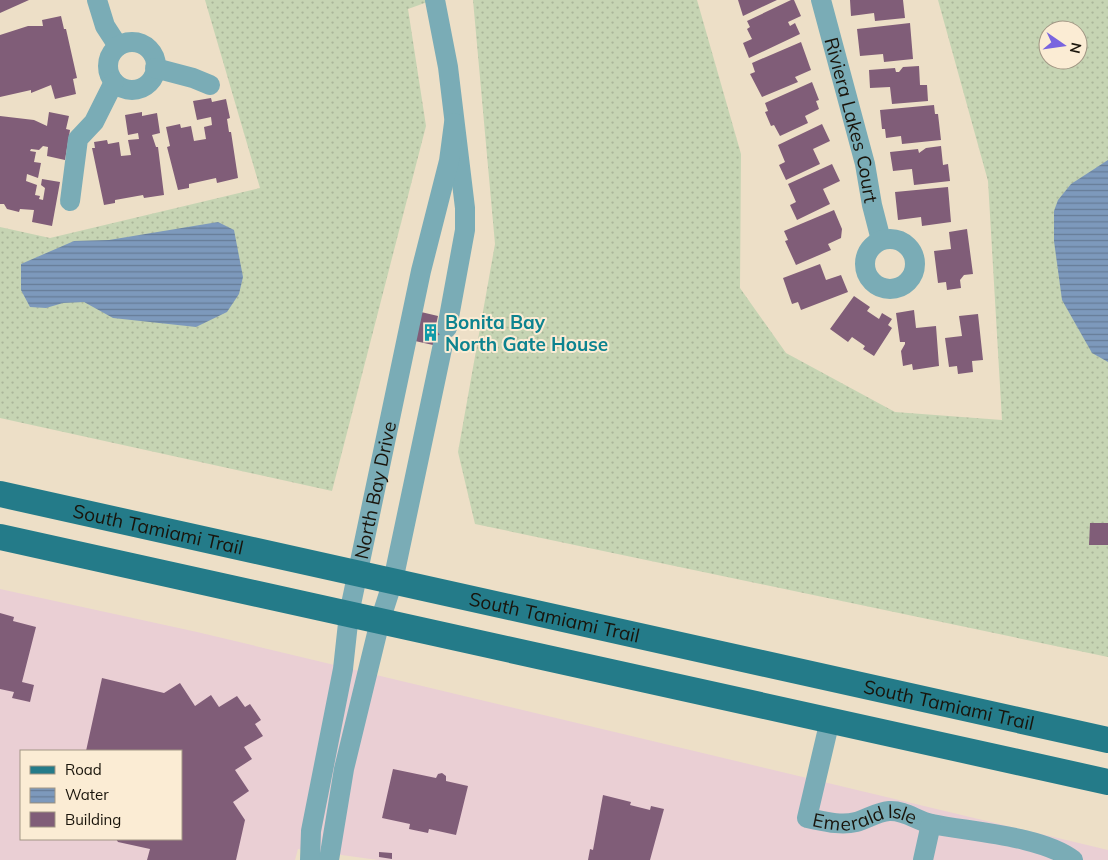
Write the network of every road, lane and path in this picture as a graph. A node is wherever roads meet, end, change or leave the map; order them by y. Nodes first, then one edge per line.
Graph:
1 (97, 0) edge
2 (435, 0) edge
3 (821, 0) edge
4 (118, 46) junction
5 (155, 68) junction
6 (114, 82) junction
7 (210, 85) dead end
8 (454, 123) junction
9 (70, 201) dead end
10 (881, 240) dead end
11 (0, 494) edge
12 (0, 536) edge
13 (358, 573) junction
14 (393, 581) junction
15 (349, 614) junction
16 (380, 621) junction
17 (830, 720) junction
18 (1108, 740) edge
19 (1108, 782) edge
20 (931, 824) junction
21 (310, 860) edge
22 (329, 860) edge
23 (923, 860) edge
24 (1073, 860) edge

1 - 4 street
2 - 8 street, North Bay Drive
3 - 10 street, Riviera Lakes Court
4 - 5 street
4 - 6 street
5 - 6 street
5 - 7 street
6 - 9 street
8 - 13 street, North Bay Drive
8 - 14 street, North Bay Drive
11 - 13 main road, South Tamiami Trail
12 - 15 main road
13 - 14 main road, South Tamiami Trail
13 - 15 street, North Bay Drive
14 - 16 street, North Bay Drive
14 - 18 main road, South Tamiami Trail
15 - 16 main road
15 - 21 street, North Bay Drive
16 - 17 main road
16 - 22 street, North Bay Drive
17 - 19 main road
17 - 20 street, Emerald Isle
20 - 23 street, Emerald Isle
20 - 24 street, Emerald Isle

